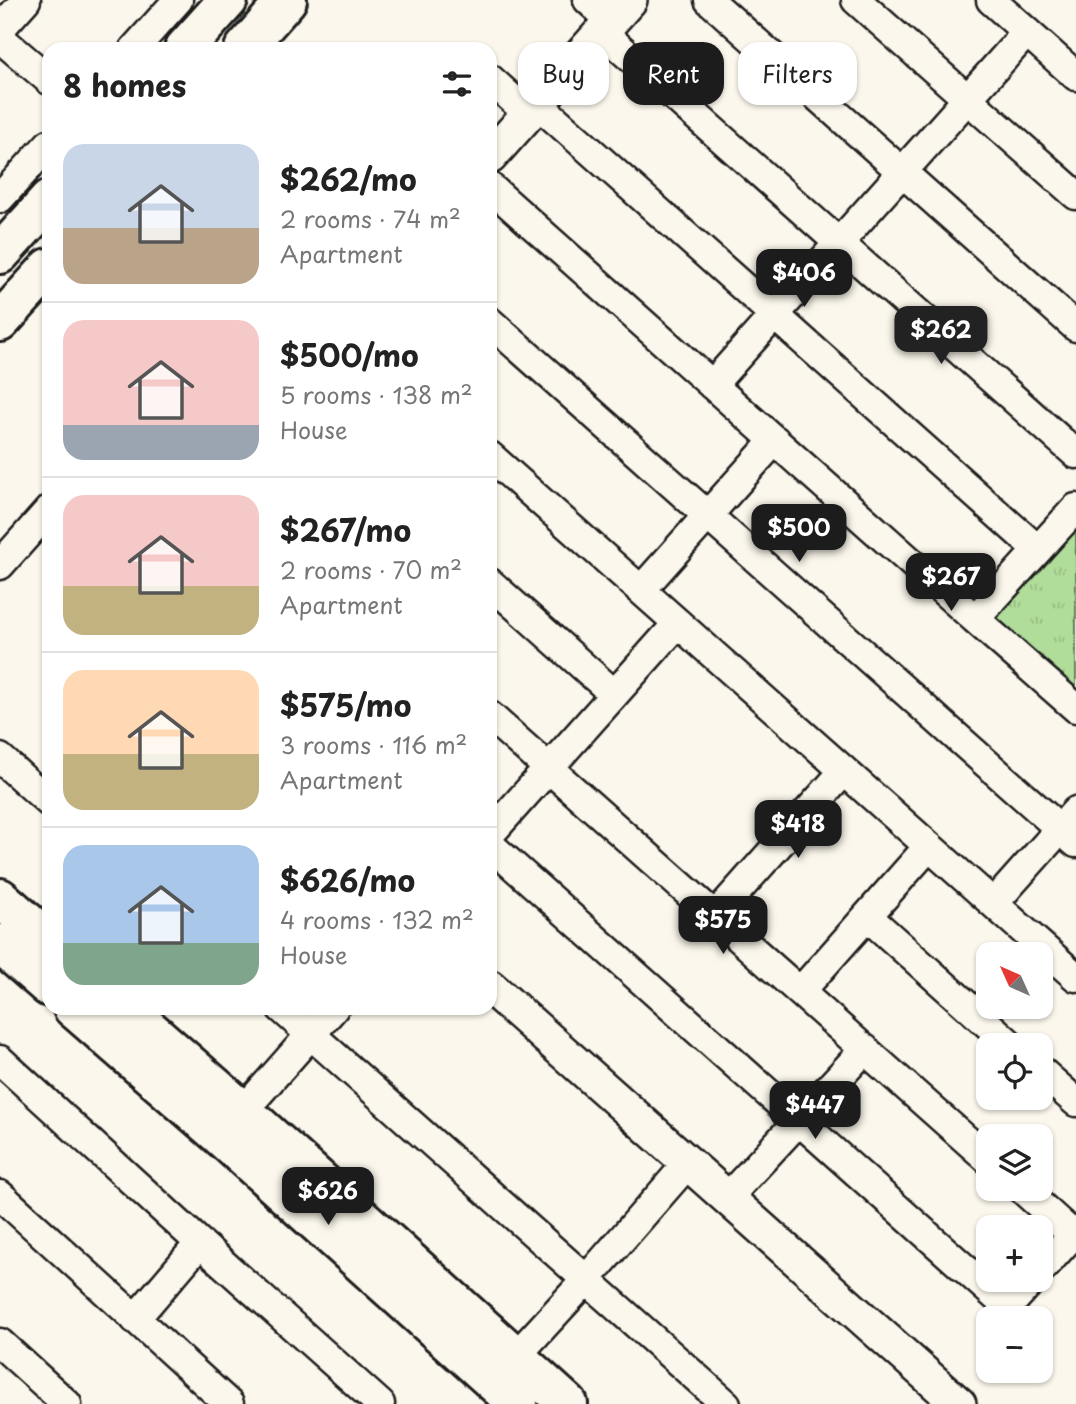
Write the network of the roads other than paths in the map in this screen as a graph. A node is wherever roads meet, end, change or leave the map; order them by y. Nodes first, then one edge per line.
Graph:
1 (26, 0) edge
2 (178, 0) edge
3 (228, 0) edge
4 (287, 0) edge
5 (709, 0) edge
6 (856, 0) edge
7 (991, 0) edge
8 (608, 13) edge
9 (0, 29) edge
10 (1027, 32) junction
11 (0, 38) edge
12 (140, 42) edge
13 (190, 42) edge
14 (250, 42) edge
15 (42, 74) edge
16 (1076, 76) edge
17 (497, 84) edge
18 (968, 99) junction
19 (533, 109) junction
20 (497, 149) edge
21 (42, 152) edge
22 (902, 172) junction
23 (497, 193) edge
24 (1076, 195) edge
25 (0, 198) edge
26 (42, 208) edge
27 (839, 243) junction
28 (0, 254) edge
29 (42, 276) edge
30 (775, 316) junction
31 (0, 323) edge
32 (1076, 327) edge
33 (497, 328) edge
34 (712, 385) junction
35 (775, 440) junction
36 (1076, 454) edge
37 (497, 462) edge
38 (1076, 508) edge
39 (708, 515) junction
40 (42, 518) edge
41 (1038, 550) junction
42 (0, 565) edge
43 (497, 589) edge
44 (641, 590) junction
45 (975, 619) junction
46 (678, 623) junction
47 (614, 694) junction
48 (1076, 708) edge
49 (497, 722) edge
50 (0, 758) edge
51 (548, 768) junction
52 (844, 771) junction
53 (42, 796) edge
54 (497, 826) edge
55 (1071, 828) edge
56 (929, 846) junction
57 (497, 851) edge
58 (0, 898) edge
59 (993, 904) junction
60 (715, 916) junction
61 (867, 916) junction
62 (42, 935) edge
63 (0, 944) edge
64 (1076, 977) edge
65 (42, 980) edge
66 (800, 992) junction
67 (497, 993) edge
68 (82, 1015) edge
69 (133, 1015) edge
70 (289, 1015) edge
71 (328, 1015) edge
72 (998, 1033) edge
73 (311, 1035) junction
74 (864, 1049) junction
75 (0, 1060) edge
76 (1053, 1082) edge
77 (1076, 1102) edge
78 (243, 1111) junction
79 (800, 1121) junction
80 (976, 1148) edge
81 (688, 1163) junction
82 (0, 1195) edge
83 (727, 1198) junction
84 (1036, 1201) edge
85 (1074, 1233) edge
86 (200, 1243) junction
87 (1053, 1257) edge
88 (976, 1278) edge
89 (586, 1280) junction
90 (992, 1292) edge
91 (1021, 1292) edge
92 (135, 1319) junction
93 (0, 1343) edge
94 (516, 1356) junction
95 (67, 1404) edge
96 (229, 1404) edge
97 (380, 1404) edge
98 (517, 1404) edge
99 (568, 1404) edge
100 (726, 1404) edge
101 (959, 1404) edge

1 - 9 street
2 - 12 street
3 - 13 main road
4 - 14 main road
5 - 22 street
6 - 18 street
7 - 10 street
8 - 19 street
8 - 27 street
10 - 16 street
10 - 18 street
11 - 15 street
17 - 19 street
18 - 22 street
18 - 24 street
19 - 20 street
19 - 30 street
21 - 25 street
22 - 27 street
22 - 32 street
23 - 34 street
26 - 28 main road
27 - 30 street
27 - 36 street
29 - 31 main road
30 - 34 street
30 - 41 street
33 - 39 street
34 - 35 street
35 - 39 street
35 - 45 street
37 - 44 street
38 - 41 street
39 - 44 street
39 - 55 street
40 - 42 street
41 - 45 street
43 - 47 street
44 - 46 street
45 - 48 street
46 - 47 street
46 - 52 street
47 - 51 street
49 - 51 street
50 - 53 street
51 - 54 street
51 - 60 street
52 - 56 street
52 - 60 street
55 - 59 street
56 - 59 street
56 - 61 street
57 - 79 street
58 - 62 main road
59 - 64 street
60 - 66 street
61 - 66 street
61 - 72 street
63 - 65 main road
66 - 74 street
67 - 81 street
68 - 98 main road
69 - 78 main road
70 - 73 street
71 - 73 street
73 - 78 street
73 - 89 street
74 - 79 street
74 - 80 street
75 - 86 street
76 - 77 street
78 - 94 main road
79 - 83 street
79 - 88 street
81 - 83 street
81 - 89 street
82 - 92 street
83 - 101 street
84 - 85 street
85 - 87 street
86 - 92 street
86 - 97 street
89 - 94 street
89 - 100 street
90 - 91 street
92 - 96 street
93 - 95 street
94 - 99 main road

